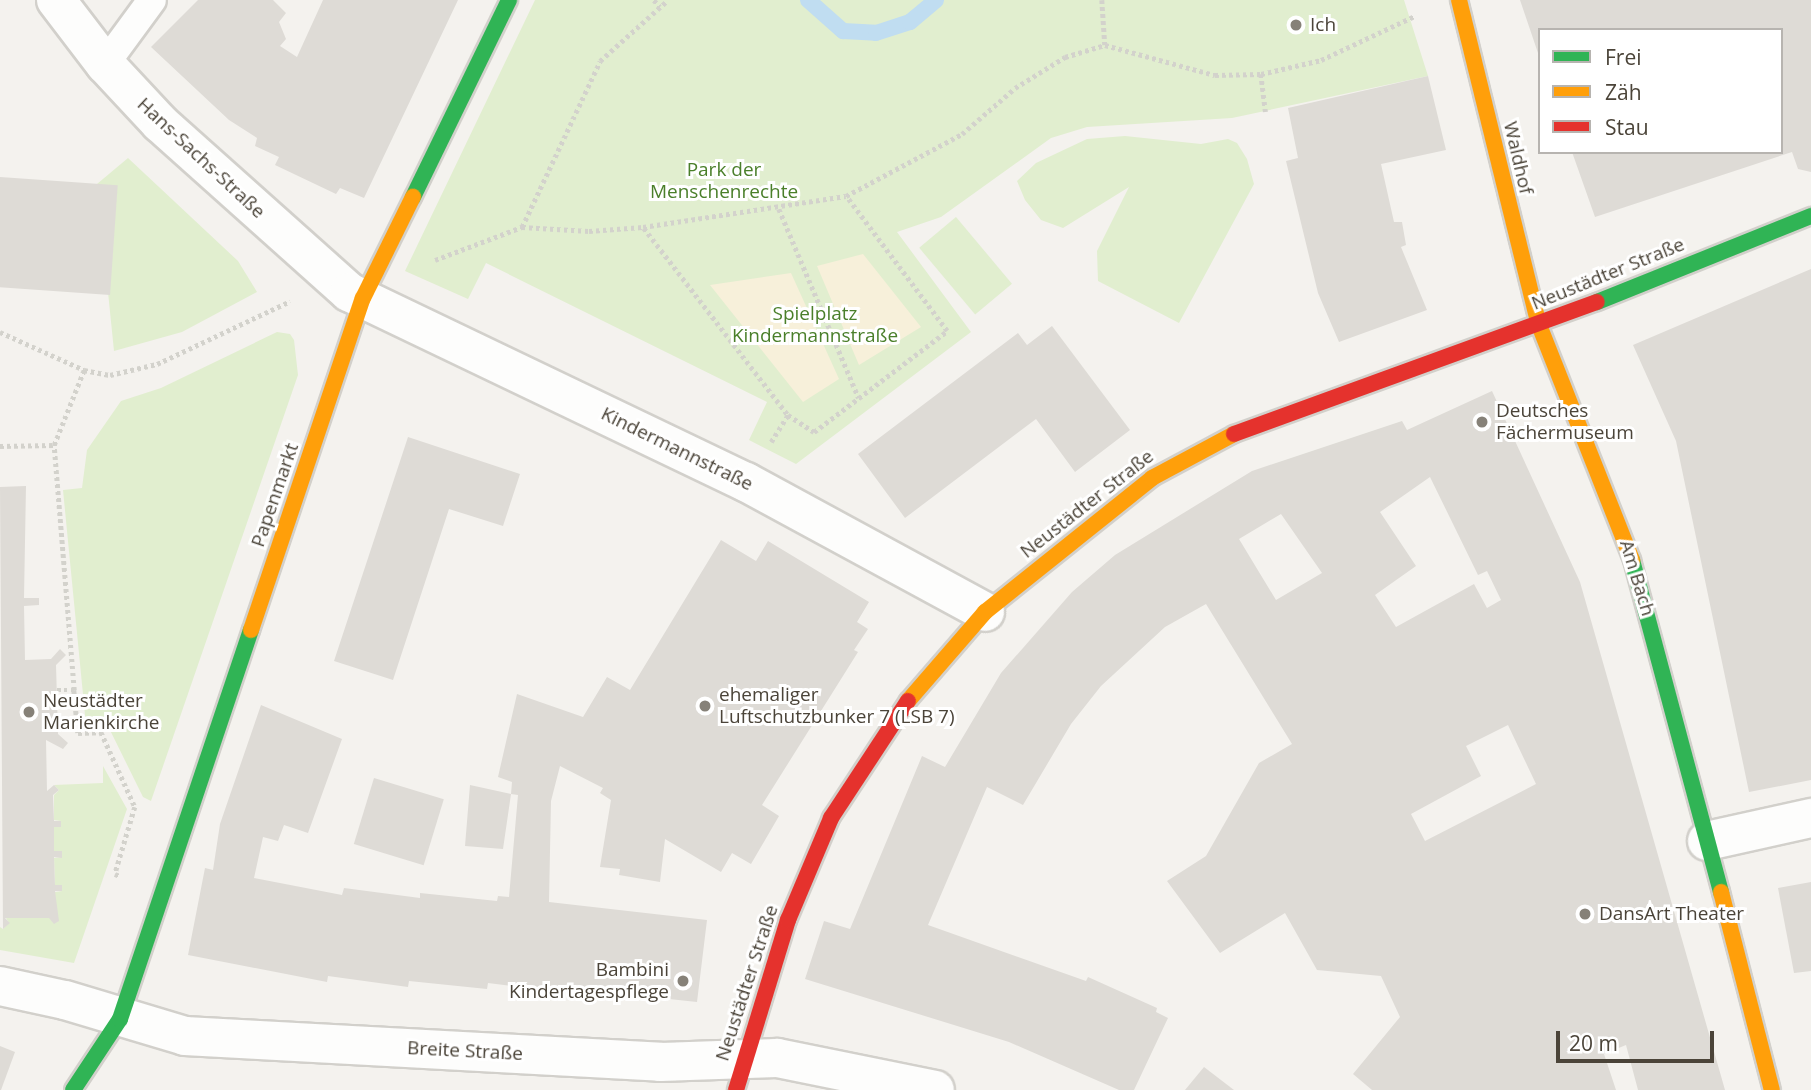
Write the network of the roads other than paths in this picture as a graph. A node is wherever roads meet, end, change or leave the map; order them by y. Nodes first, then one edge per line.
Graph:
1 (56, 0) edge
2 (152, 0) edge
3 (509, 0) edge
4 (1459, 0) edge
5 (105, 64) junction
6 (1811, 216) edge
7 (363, 298) junction
8 (1539, 325) junction
9 (985, 612) junction
10 (1811, 818) edge
11 (1707, 841) junction
12 (0, 986) edge
13 (120, 1020) junction
14 (739, 1075) edge
15 (73, 1090) edge
16 (935, 1090) edge
17 (1772, 1090) edge

1 - 5 street, Hans-Sachs-Straße
2 - 5 lane
3 - 7 street, Papenmarkt
4 - 8 street, Waldhof
5 - 7 street, Hans-Sachs-Straße
6 - 8 street, Neustädter Straße
7 - 9 street, Kindermannstraße
7 - 13 street, Papenmarkt
8 - 9 street, Neustädter Straße
8 - 11 street, Am Bach
9 - 14 street, Neustädter Straße
10 - 11 street
11 - 17 street, Am Bach
12 - 13 street, Breite Straße
13 - 14 street, Breite Straße
13 - 15 street, Papenmarkt
14 - 16 street, Breite Straße

